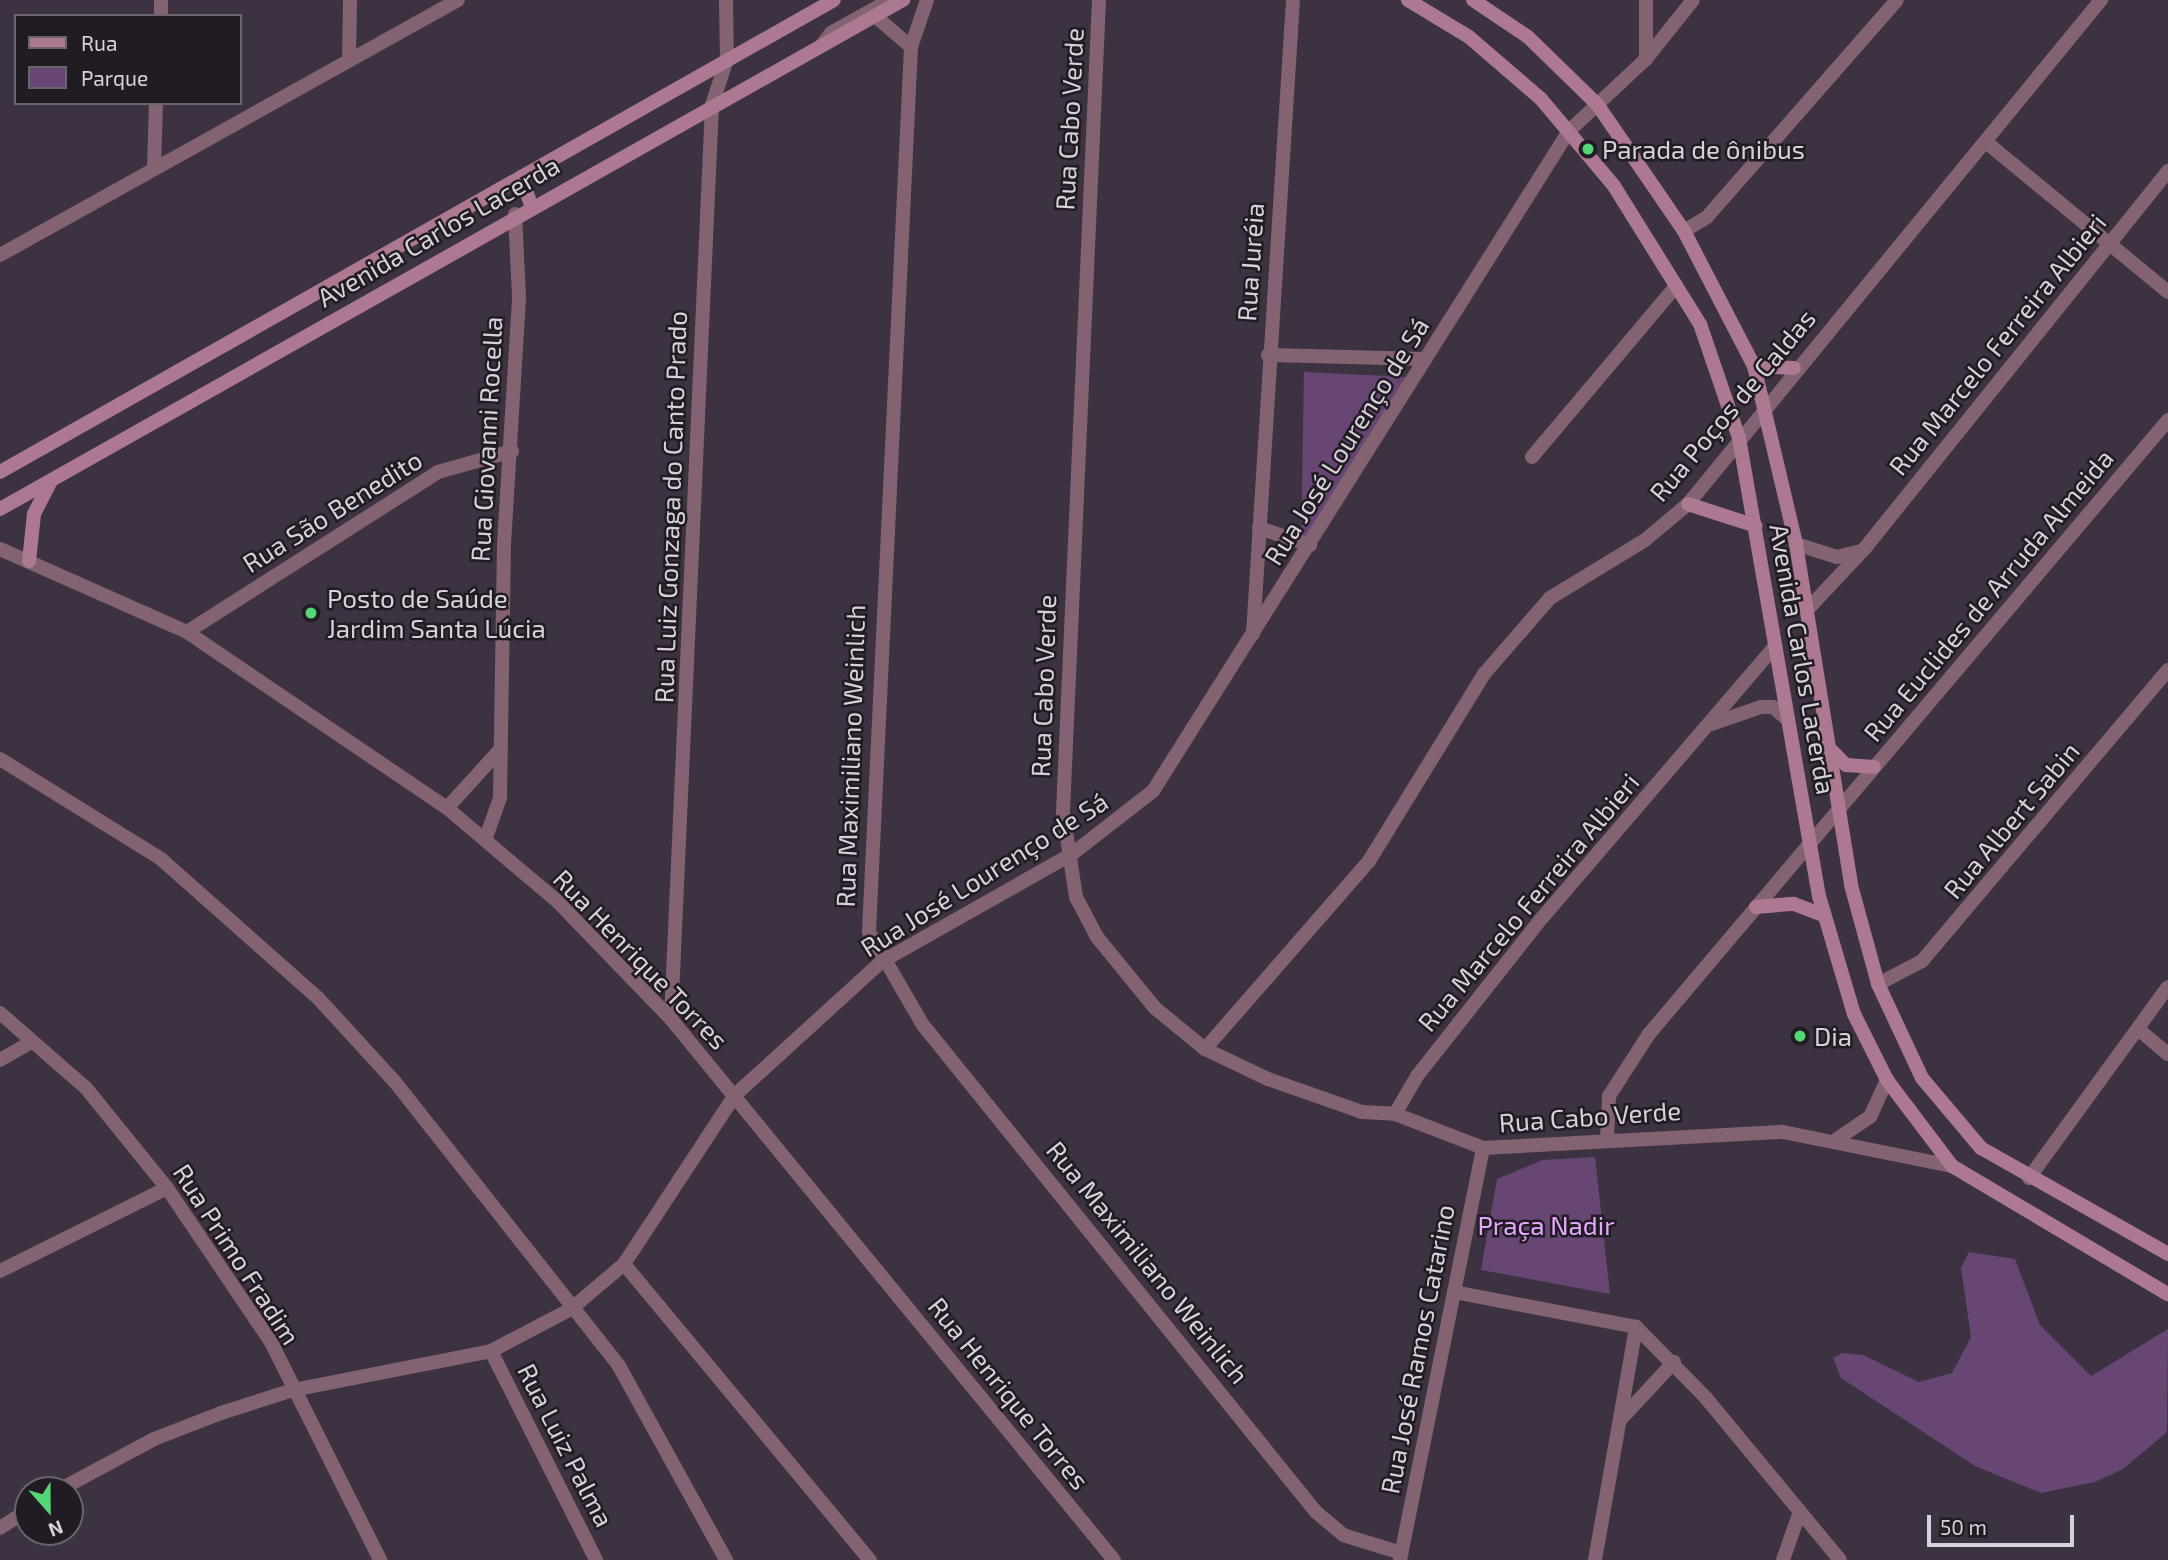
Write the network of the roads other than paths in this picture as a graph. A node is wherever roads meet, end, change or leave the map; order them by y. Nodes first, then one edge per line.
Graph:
1 (350, 0) edge
2 (457, 0) edge
3 (726, 0) edge
4 (834, 0) edge
5 (886, 0) edge
6 (903, 0) edge
7 (928, 0) edge
8 (1099, 0) edge
9 (1293, 0) edge
10 (1408, 0) edge
11 (1646, 0) edge
12 (1693, 0) edge
13 (1897, 0) edge
14 (2101, 0) edge
15 (1476, 1) edge
16 (875, 16) junction
17 (818, 47) junction
18 (911, 47) junction
19 (349, 58) junction
20 (727, 59) junction
21 (1646, 60) junction
22 (1597, 104) junction
23 (156, 105) edge
24 (712, 105) junction
25 (1569, 131) junction
26 (1986, 142) junction
27 (154, 167) junction
28 (2168, 171) edge
29 (521, 177) junction
30 (531, 205) junction
31 (515, 214) junction
32 (1684, 231) junction
33 (2108, 244) junction
34 (0, 255) edge
35 (1676, 286) junction
36 (2168, 292) edge
37 (1268, 355) junction
38 (1426, 359) junction
39 (1754, 366) junction
40 (1794, 368) junction
41 (1766, 402) junction
42 (2168, 420) edge
43 (1739, 438) junction
44 (512, 451) junction
45 (1532, 457) dead end
46 (0, 472) edge
47 (53, 478) junction
48 (1688, 503) junction
49 (0, 509) edge
50 (1756, 526) junction
51 (1258, 528) junction
52 (1796, 544) junction
53 (1310, 545) junction
54 (1865, 548) junction
55 (0, 549) edge
56 (29, 561) junction
57 (1807, 610) junction
58 (187, 632) junction
59 (1253, 636) junction
60 (1775, 646) junction
61 (2168, 670) edge
62 (1788, 720) junction
63 (1707, 726) junction
64 (1832, 751) junction
65 (498, 752) junction
66 (0, 759) edge
67 (1874, 767) junction
68 (1841, 806) junction
69 (447, 808) junction
70 (485, 840) junction
71 (1810, 842) junction
72 (1072, 854) junction
73 (1756, 907) junction
74 (1825, 916) junction
75 (881, 962) junction
76 (1878, 984) junction
77 (2168, 987) edge
78 (0, 1013) edge
79 (671, 1019) junction
80 (2138, 1029) junction
81 (31, 1042) junction
82 (1205, 1049) junction
83 (2168, 1054) edge
84 (0, 1060) edge
85 (1887, 1080) junction
86 (735, 1095) junction
87 (1395, 1114) junction
88 (1607, 1139) junction
89 (1837, 1139) junction
90 (1483, 1148) junction
91 (1951, 1166) junction
92 (2029, 1178) junction
93 (167, 1188) junction
94 (2168, 1254) edge
95 (624, 1264) junction
96 (0, 1272) edge
97 (1454, 1292) junction
98 (2168, 1294) edge
99 (571, 1309) junction
100 (1636, 1327) junction
101 (491, 1351) junction
102 (1674, 1362) junction
103 (293, 1390) junction
104 (1621, 1419) junction
105 (84, 1477) edge
106 (1799, 1514) junction
107 (1400, 1557) edge
108 (1837, 1559) edge
109 (380, 1560) edge
110 (596, 1560) edge
111 (726, 1560) edge
112 (870, 1560) edge
113 (1114, 1560) edge
114 (1595, 1560) edge
115 (1783, 1560) edge

1 - 19 street
2 - 19 street
3 - 20 street, Rua Luiz Gonzaga do Canto Prado
4 - 20 main road, Avenida Carlos Lacerda
5 - 17 lane
6 - 16 main road, Avenida Carlos Lacerda
7 - 18 street, Rua Maximiliano Weinlich
8 - 72 street, Rua Cabo Verde
9 - 37 street, Rua Juréia
10 - 25 main road, Avenida Carlos Lacerda
11 - 21 street
12 - 21 street, Rua José Lourenço de Sá
13 - 32 street
14 - 26 street, Rua Poços de Caldas
15 - 22 main road, Avenida Carlos Lacerda
16 - 17 main road, Avenida Carlos Lacerda
16 - 18 street
17 - 24 main road, Avenida Carlos Lacerda
18 - 75 street, Rua Maximiliano Weinlich
19 - 27 street
20 - 24 street, Rua Luiz Gonzaga do Canto Prado
20 - 29 main road, Avenida Carlos Lacerda
21 - 22 street, Rua José Lourenço de Sá
22 - 25 street, Rua José Lourenço de Sá
22 - 32 main road, Avenida Carlos Lacerda
23 - 27 street
24 - 30 main road, Avenida Carlos Lacerda
24 - 79 street, Rua Luiz Gonzaga do Canto Prado
25 - 35 main road, Avenida Carlos Lacerda
25 - 38 street, Rua José Lourenço de Sá
26 - 33 street
26 - 40 street, Rua Poços de Caldas
27 - 34 street
28 - 33 street, Rua Marcelo Ferreira Albieri
29 - 30 main road
29 - 46 main road, Avenida Carlos Lacerda
30 - 31 main road, Avenida Carlos Lacerda
31 - 44 street, Rua Giovanni Rocella
31 - 47 main road, Avenida Carlos Lacerda
32 - 39 main road, Avenida Carlos Lacerda
33 - 36 street
33 - 54 street, Rua Marcelo Ferreira Albieri
35 - 43 main road, Avenida Carlos Lacerda
35 - 45 street
37 - 38 street
37 - 51 street, Rua Juréia
38 - 53 street, Rua José Lourenço de Sá
39 - 40 main road
39 - 41 main road, Avenida Carlos Lacerda
40 - 41 street, Rua Poços de Caldas
41 - 43 street, Rua Poços de Caldas
41 - 52 main road, Avenida Carlos Lacerda
42 - 67 street, Rua Euclides de Arruda Almeida
43 - 48 street, Rua Poços de Caldas
43 - 50 main road, Avenida Carlos Lacerda
44 - 58 street, Rua São Benedito
44 - 65 street, Rua Giovanni Rocella
47 - 49 main road, Avenida Carlos Lacerda
47 - 56 main road
48 - 50 main road
48 - 82 street, Rua Poços de Caldas
50 - 60 main road, Avenida Carlos Lacerda
51 - 53 street
51 - 59 street, Rua Juréia
52 - 54 street
52 - 57 main road, Avenida Carlos Lacerda
53 - 59 street, Rua José Lourenço de Sá
54 - 57 street, Rua Marcelo Ferreira Albieri
55 - 56 street, Rua Henrique Torres
56 - 58 street, Rua Henrique Torres
57 - 64 main road, Avenida Carlos Lacerda
58 - 69 street, Rua Henrique Torres
59 - 72 street, Rua José Lourenço de Sá
60 - 62 main road, Avenida Carlos Lacerda
60 - 63 street, Rua Marcelo Ferreira Albieri
61 - 76 street, Rua Albert Sabin
62 - 63 street, Rua Marcelo Ferreira Albieri
62 - 71 main road, Avenida Carlos Lacerda
63 - 87 street, Rua Marcelo Ferreira Albieri
64 - 67 main road
64 - 68 main road, Avenida Carlos Lacerda
65 - 69 street
65 - 70 street, Rua Giovanni Rocella
66 - 99 street
67 - 68 street, Rua Euclides de Arruda Almeida
68 - 71 street, Rua Euclides de Arruda Almeida
68 - 76 main road, Avenida Carlos Lacerda
69 - 70 street, Rua Henrique Torres
70 - 79 street, Rua Henrique Torres
71 - 73 street, Rua Euclides de Arruda Almeida
71 - 74 main road, Avenida Carlos Lacerda
72 - 75 street, Rua José Lourenço de Sá
72 - 82 street, Rua Cabo Verde
73 - 74 main road
73 - 88 street, Rua Euclides de Arruda Almeida
74 - 85 main road, Avenida Carlos Lacerda
75 - 86 street, Rua José Lourenço de Sá
75 - 107 street, Rua Maximiliano Weinlich
76 - 92 main road, Avenida Carlos Lacerda
77 - 80 street
78 - 81 street, Rua Primo Fradim
79 - 86 street, Rua Henrique Torres
80 - 83 street
80 - 92 street
81 - 84 street
81 - 93 street, Rua Primo Fradim
82 - 87 street, Rua Cabo Verde
85 - 89 street
85 - 91 main road, Avenida Carlos Lacerda
86 - 95 street, Rua José Lourenço de Sá
86 - 113 street, Rua Henrique Torres
87 - 90 street, Rua Cabo Verde
88 - 89 street, Rua Cabo Verde
88 - 90 street, Rua Cabo Verde
89 - 91 street, Rua Cabo Verde
90 - 97 street, Rua José Ramos Catarino
91 - 98 main road, Avenida Carlos Lacerda
92 - 94 main road, Avenida Carlos Lacerda
93 - 96 street
93 - 103 street, Rua Primo Fradim
95 - 99 street, Rua José Lourenço de Sá
95 - 112 street
97 - 100 street
97 - 107 street, Rua José Ramos Catarino
99 - 101 street, Rua José Lourenço de Sá
99 - 111 street
100 - 102 street
100 - 104 street
101 - 103 street, Rua José Lourenço de Sá
101 - 110 street, Rua Luiz Palma
102 - 104 street
102 - 106 street
103 - 105 street, Rua José Lourenço de Sá
103 - 109 street, Rua Primo Fradim
104 - 114 street
106 - 108 street
106 - 115 street

